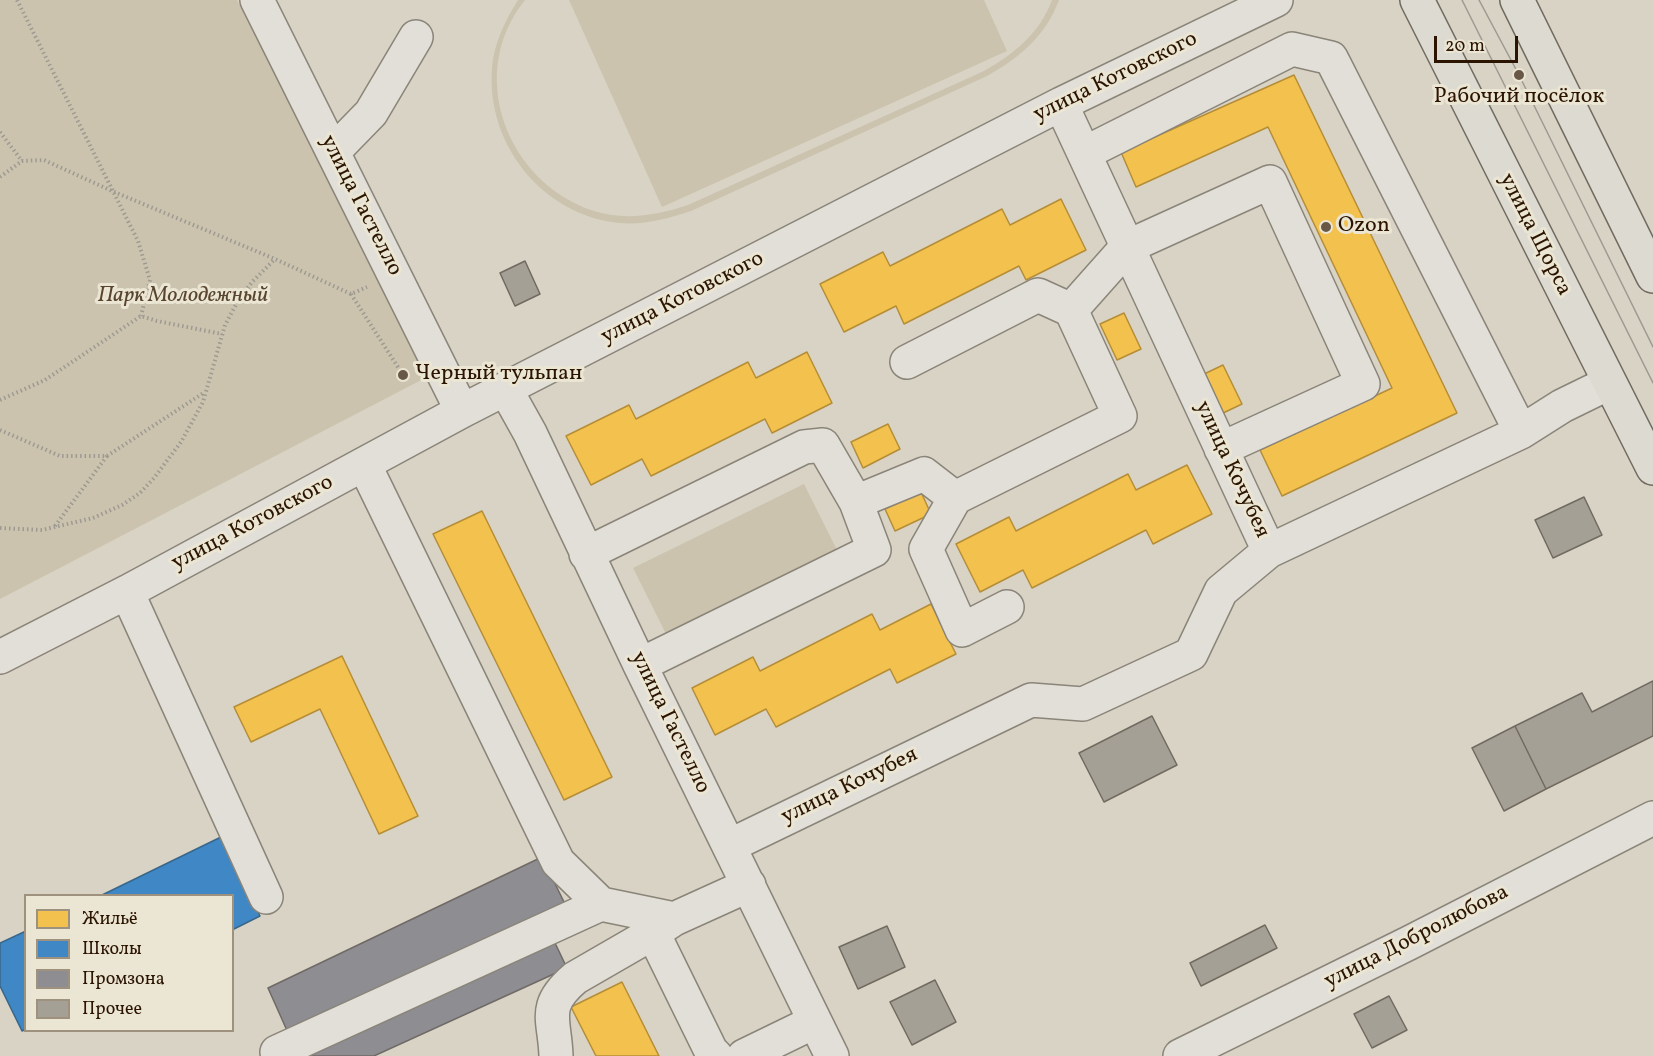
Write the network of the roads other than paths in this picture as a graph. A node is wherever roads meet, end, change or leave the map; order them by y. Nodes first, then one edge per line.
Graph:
1 (257, 0) edge
2 (1276, 0) edge
3 (1417, 0) edge
4 (1517, 0) edge
5 (416, 37) dead end
6 (1061, 104) junction
7 (333, 152) junction
8 (1085, 153) junction
9 (1127, 247) junction
10 (1653, 276) edge
11 (1071, 310) junction
12 (907, 362) dead end
13 (1608, 383) junction
14 (507, 390) junction
15 (462, 411) junction
16 (1521, 432) junction
17 (1221, 449) junction
18 (364, 464) junction
19 (1653, 468) edge
20 (955, 498) junction
21 (856, 502) junction
22 (1269, 551) junction
23 (586, 554) junction
24 (126, 592) junction
25 (1007, 607) dead end
26 (0, 657) edge
27 (640, 665) junction
28 (1653, 818) edge
29 (729, 846) junction
30 (749, 885) junction
31 (266, 897) dead end
32 (601, 904) junction
33 (664, 926) junction
34 (814, 1022) junction
35 (277, 1052) dead end
36 (556, 1056) edge
37 (716, 1056) edge
38 (744, 1056) edge
39 (832, 1056) edge
40 (1180, 1056) edge

1 - 7 street, улица Гастелло
2 - 6 street, улица Котовского
3 - 13 main road, улица Щорса
4 - 10 main road
5 - 7 street
6 - 8 street, улица Кочубея
6 - 14 street, улица Котовского
7 - 15 street, улица Гастелло
8 - 9 street, улица Кочубея
8 - 16 street
9 - 11 street
9 - 17 street, улица Кочубея
9 - 17 street
11 - 12 street
11 - 20 street
13 - 16 street
13 - 19 main road, улица Щорса
14 - 15 street, улица Котовского
14 - 23 street, улица Гастелло
15 - 18 street, улица Котовского
16 - 22 street
17 - 22 street, улица Кочубея
18 - 24 street, улица Котовского
18 - 32 street
20 - 21 street
20 - 25 street
21 - 23 street
21 - 27 street
22 - 29 street, улица Кочубея
23 - 27 street, улица Гастелло
24 - 26 street, улица Котовского
24 - 31 street
27 - 29 street, улица Гастелло
28 - 40 street, улица Добролюбова
29 - 30 street, улица Гастелло
30 - 33 street
30 - 34 street, улица Гастелло
32 - 33 street
32 - 35 street
33 - 36 street
33 - 37 street
34 - 38 street
34 - 39 street, улица Гастелло

